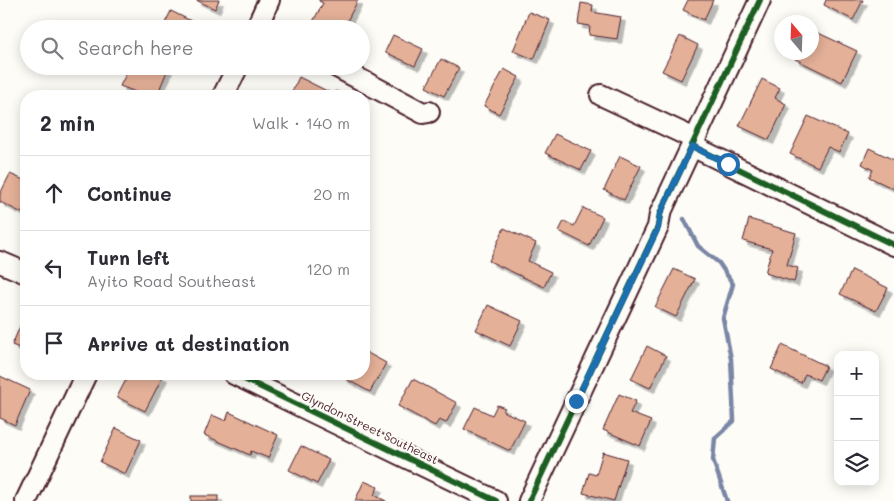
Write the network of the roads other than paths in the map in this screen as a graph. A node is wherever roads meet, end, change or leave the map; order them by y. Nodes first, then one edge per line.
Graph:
1 (270, 0) edge
2 (760, 0) edge
3 (261, 20) edge
4 (234, 75) edge
5 (352, 75) edge
6 (226, 90) edge
7 (601, 95) dead end
8 (430, 112) dead end
9 (693, 142) junction
10 (894, 245) edge
11 (0, 262) edge
12 (20, 270) edge
13 (83, 380) edge
14 (246, 380) edge
15 (26, 501) edge
16 (496, 501) edge
17 (529, 501) edge

1 - 3 street
2 - 9 street
4 - 6 street
5 - 8 street
7 - 9 street
9 - 10 street
9 - 17 street
11 - 12 street
13 - 15 street
14 - 16 street, Glyndon Street Southeast

